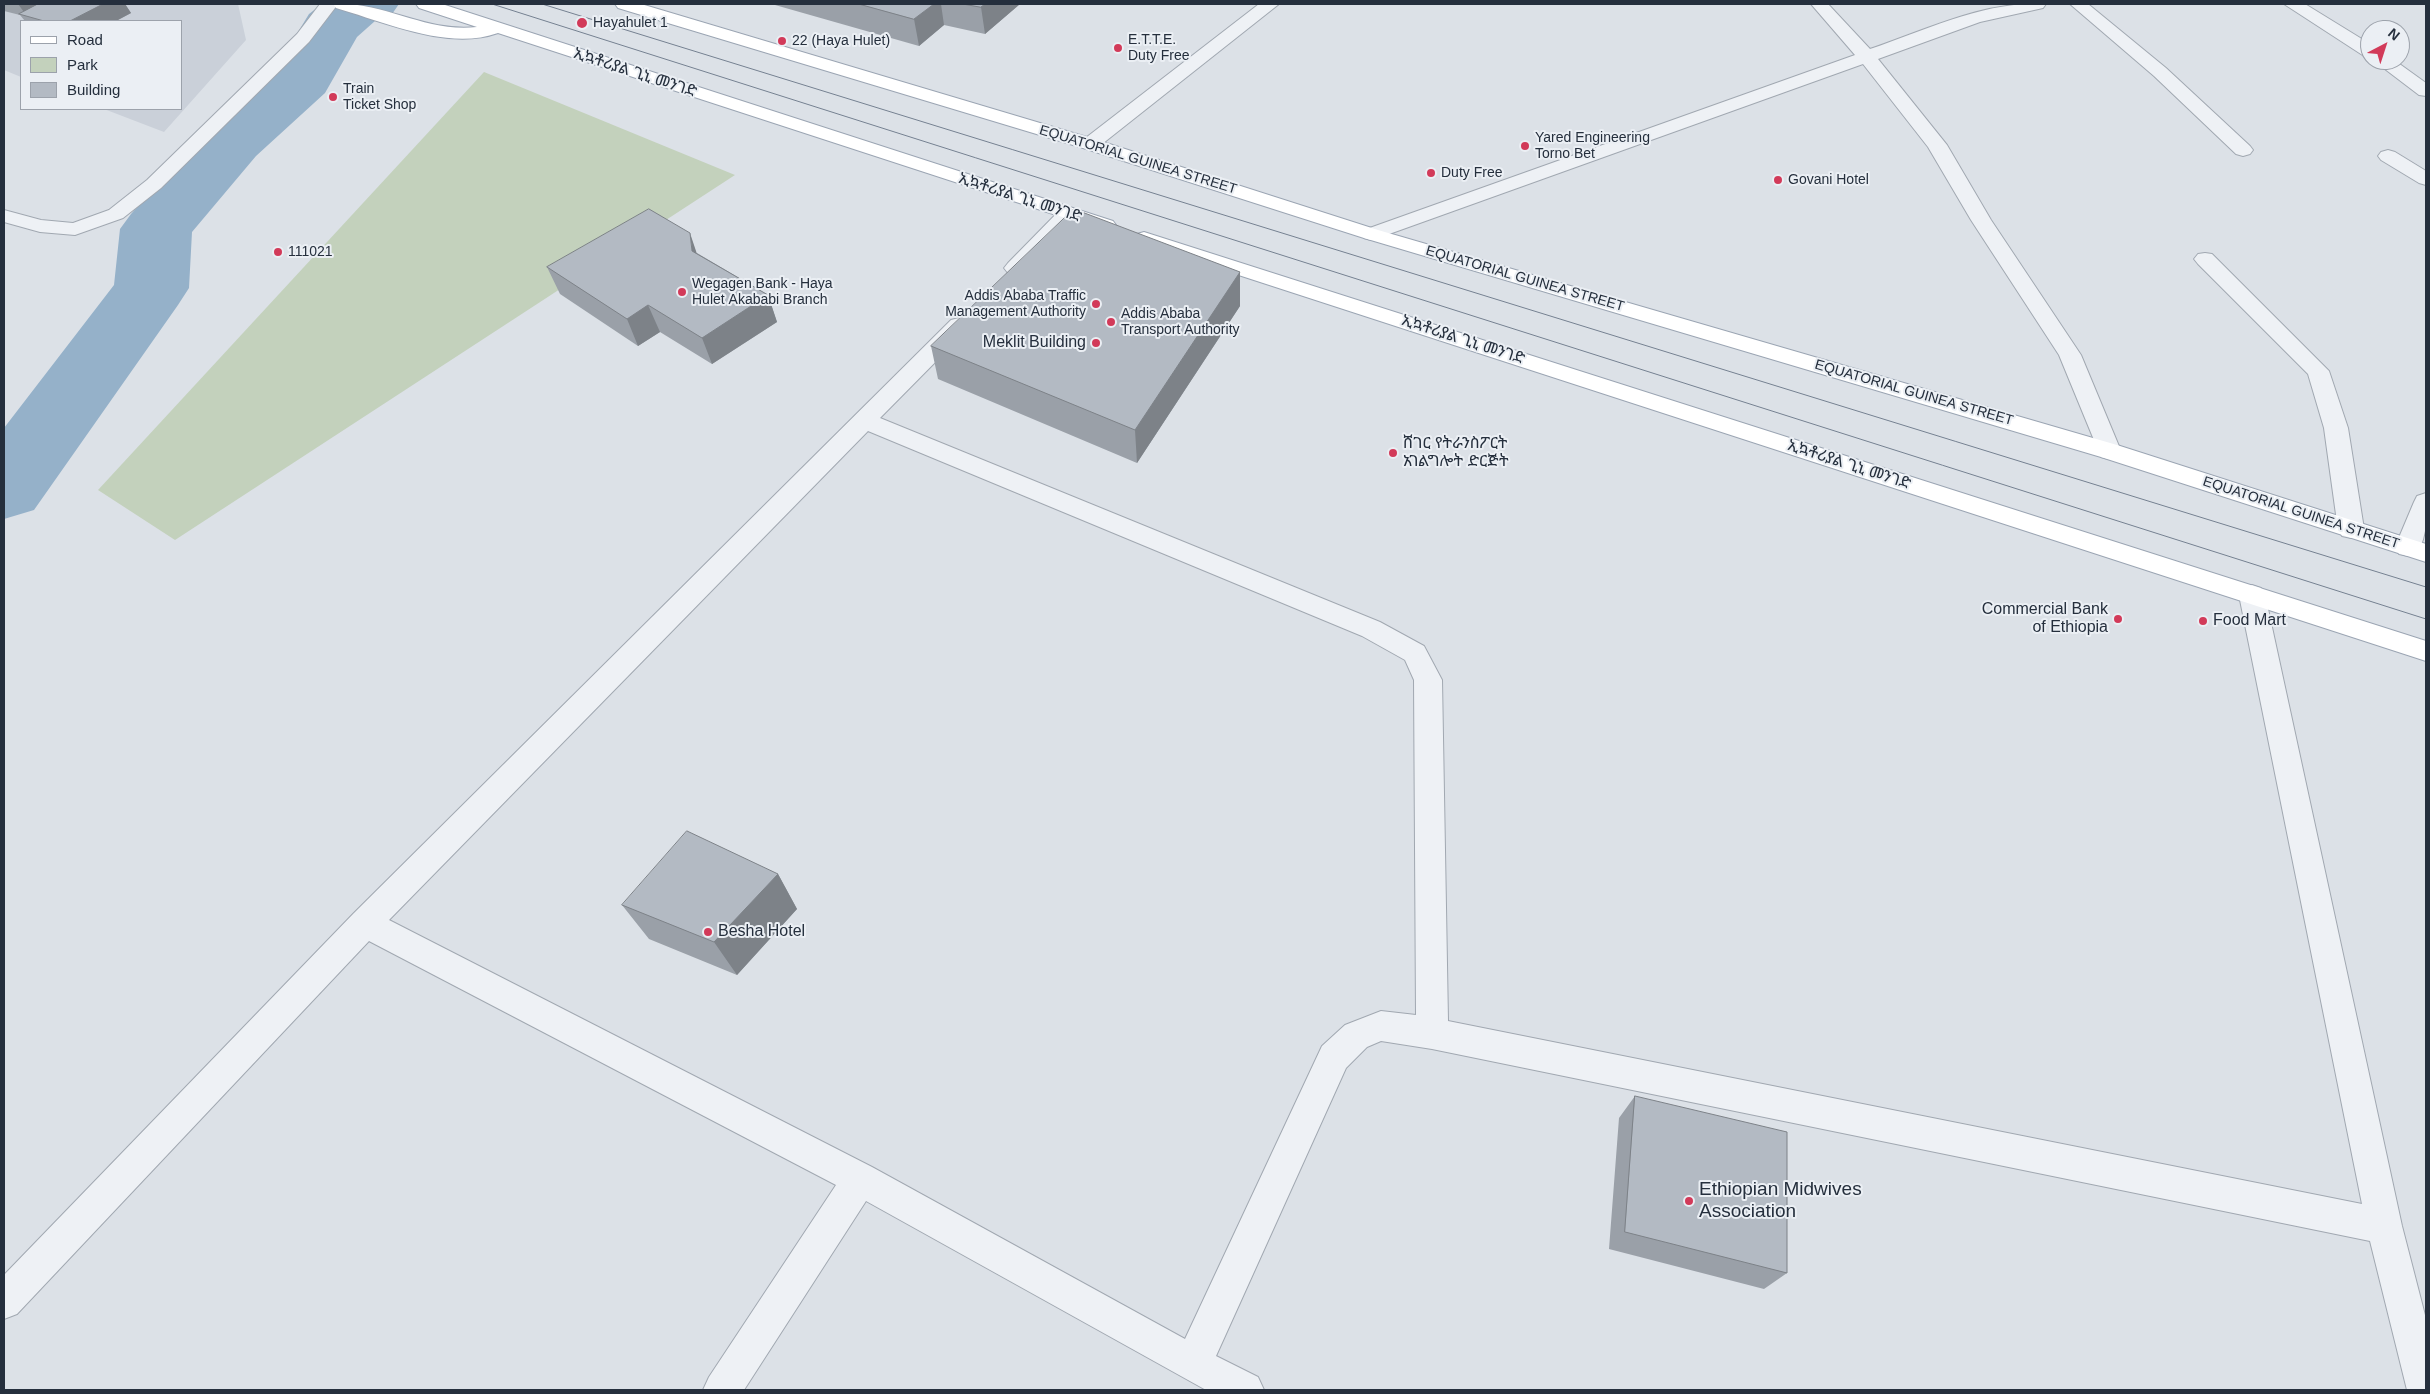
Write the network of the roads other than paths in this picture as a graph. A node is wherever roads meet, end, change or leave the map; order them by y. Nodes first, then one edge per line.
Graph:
1 (339, 4) edge
2 (425, 4) edge
3 (624, 4) edge
4 (1270, 4) edge
5 (1819, 4) edge
6 (2037, 4) edge
7 (2078, 4) edge
8 (2293, 4) edge
9 (500, 28) junction
10 (2360, 46) edge
11 (1867, 57) junction
12 (2396, 70) edge
13 (2426, 91) edge
14 (1090, 144) junction
15 (2244, 150) dead end
16 (2388, 156) dead end
17 (2426, 179) edge
18 (1068, 213) junction
19 (4, 216) edge
20 (1371, 234) junction
21 (2206, 259) dead end
22 (865, 421) junction
23 (2109, 451) junction
24 (2426, 502) edge
25 (2351, 529) junction
26 (2417, 550) edge
27 (2252, 594) junction
28 (2426, 651) edge
29 (365, 923) junction
30 (1432, 1033) junction
31 (860, 1178) junction
32 (2384, 1226) junction
33 (4, 1301) edge
34 (1193, 1364) junction
35 (722, 1390) edge
36 (1245, 1390) edge
37 (2426, 1390) edge

1 - 9 main road
1 - 19 street
2 - 9 main road
3 - 14 main road, EQUATORIAL GUINEA STREET
4 - 14 street
5 - 11 street
6 - 11 street
7 - 15 street
8 - 10 street
9 - 18 main road, ኢኳቶሪያል ጊኒ መንገድ
11 - 20 street
11 - 23 street
12 - 13 street
14 - 20 main road, EQUATORIAL GUINEA STREET
16 - 17 street
18 - 22 street
18 - 27 main road, ኢኳቶሪያል ጊኒ መንገድ
20 - 23 main road, EQUATORIAL GUINEA STREET
21 - 25 street
22 - 29 street
22 - 30 street
23 - 25 main road, EQUATORIAL GUINEA STREET
24 - 26 street
25 - 26 main road, EQUATORIAL GUINEA STREET
27 - 28 main road, ኢኳቶሪያል ጊኒ መንገድ
27 - 32 street
29 - 31 street
29 - 33 street
30 - 32 street
30 - 34 street
31 - 34 street
31 - 35 street
32 - 37 street
34 - 36 street

